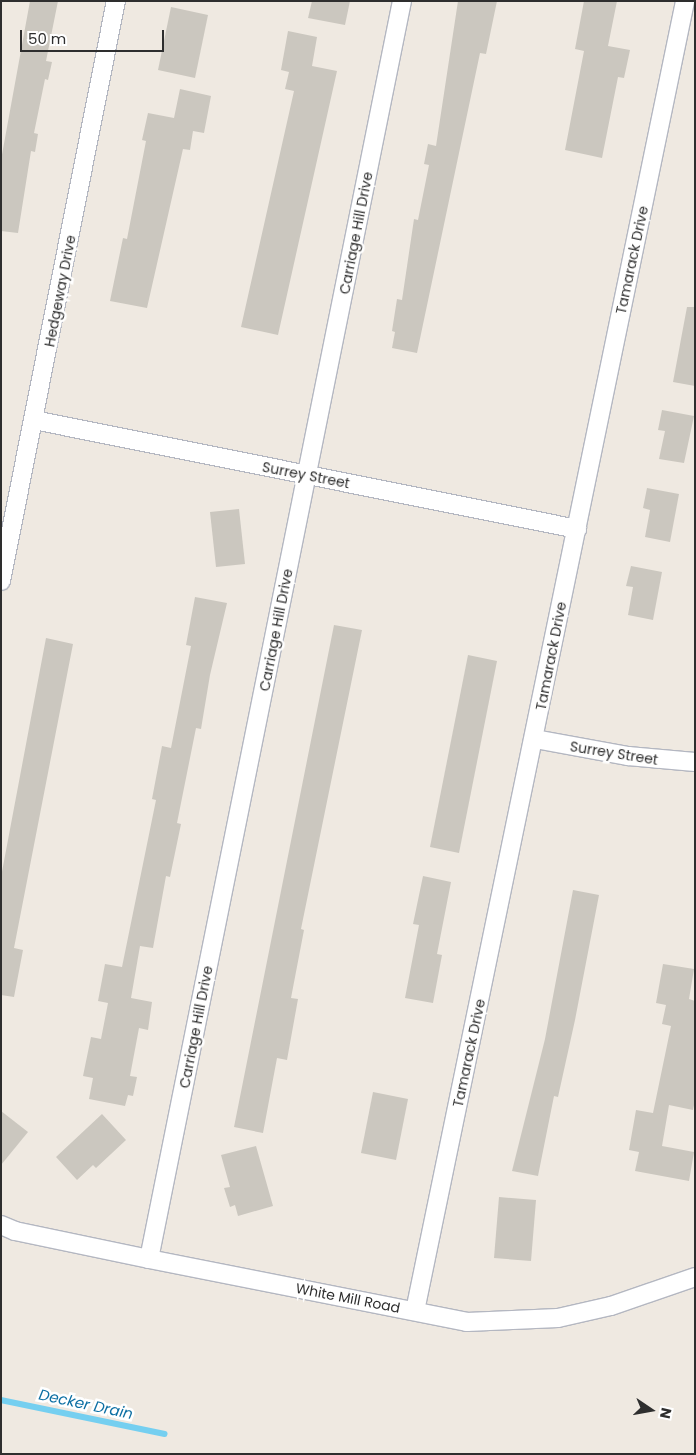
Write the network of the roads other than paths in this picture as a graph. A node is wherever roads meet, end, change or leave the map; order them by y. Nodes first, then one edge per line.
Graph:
1 (116, 1) edge
2 (402, 1) edge
3 (685, 1) edge
4 (34, 420) junction
5 (308, 476) junction
6 (577, 528) junction
7 (1, 581) edge
8 (535, 739) junction
9 (695, 762) edge
10 (1, 1225) edge
11 (149, 1259) junction
12 (695, 1277) edge
13 (415, 1311) junction

1 - 4 street, Hedgeway Drive
2 - 5 street, Carriage Hill Drive
3 - 6 street, Tamarack Drive
4 - 5 street, Surrey Street
4 - 7 street, Hedgeway Drive
5 - 6 street, Surrey Street
5 - 11 street, Carriage Hill Drive
6 - 8 street, Tamarack Drive
8 - 9 street, Surrey Street
8 - 13 street, Tamarack Drive
10 - 11 street, White Mill Road
11 - 13 street, White Mill Road
12 - 13 street, White Mill Road

